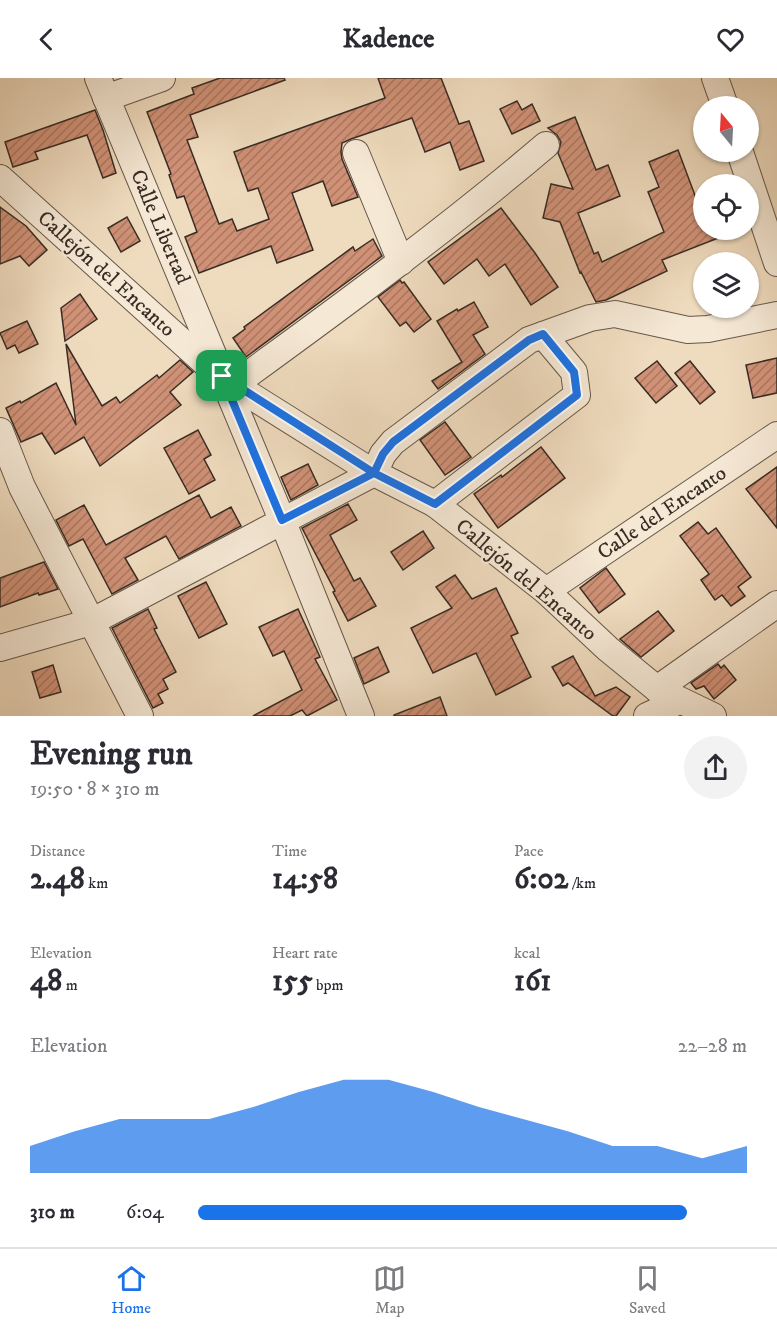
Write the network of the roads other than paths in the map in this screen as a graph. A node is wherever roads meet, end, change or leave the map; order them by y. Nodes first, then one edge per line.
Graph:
1 (162, 78) edge
2 (715, 78) edge
3 (102, 88) edge
4 (721, 96) edge
5 (546, 145) dead end
6 (356, 153) dead end
7 (743, 162) edge
8 (0, 178) edge
9 (401, 262) junction
10 (777, 263) edge
11 (777, 315) edge
12 (543, 334) junction
13 (228, 380) junction
14 (0, 431) edge
15 (777, 435) edge
16 (374, 473) junction
17 (11, 490) edge
18 (435, 504) junction
19 (282, 520) junction
20 (546, 591) junction
21 (777, 604) edge
22 (91, 622) junction
23 (0, 648) edge
24 (657, 689) junction
25 (679, 700) junction
26 (140, 716) edge
27 (361, 716) edge
28 (647, 716) edge
29 (713, 716) edge

1 - 3 street
2 - 4 street
3 - 13 street, Calle Libertad
5 - 9 street
6 - 9 street
7 - 10 street
8 - 13 street, Callejón del Encanto
9 - 13 street
11 - 12 street
12 - 16 street
12 - 18 street
13 - 16 street, Callejón del Encanto
13 - 19 street, Calle Libertad
14 - 17 street
15 - 20 street, Calle del Encanto
16 - 18 street, Callejón del Encanto
16 - 19 street
17 - 22 street
18 - 20 street, Callejón del Encanto
19 - 22 street
19 - 27 street, Calle Libertad
20 - 24 street, Callejón del Encanto
21 - 24 street
22 - 23 street
22 - 26 street
24 - 25 street, Callejón del Encanto
25 - 28 street
25 - 29 street, Callejón del Encanto

